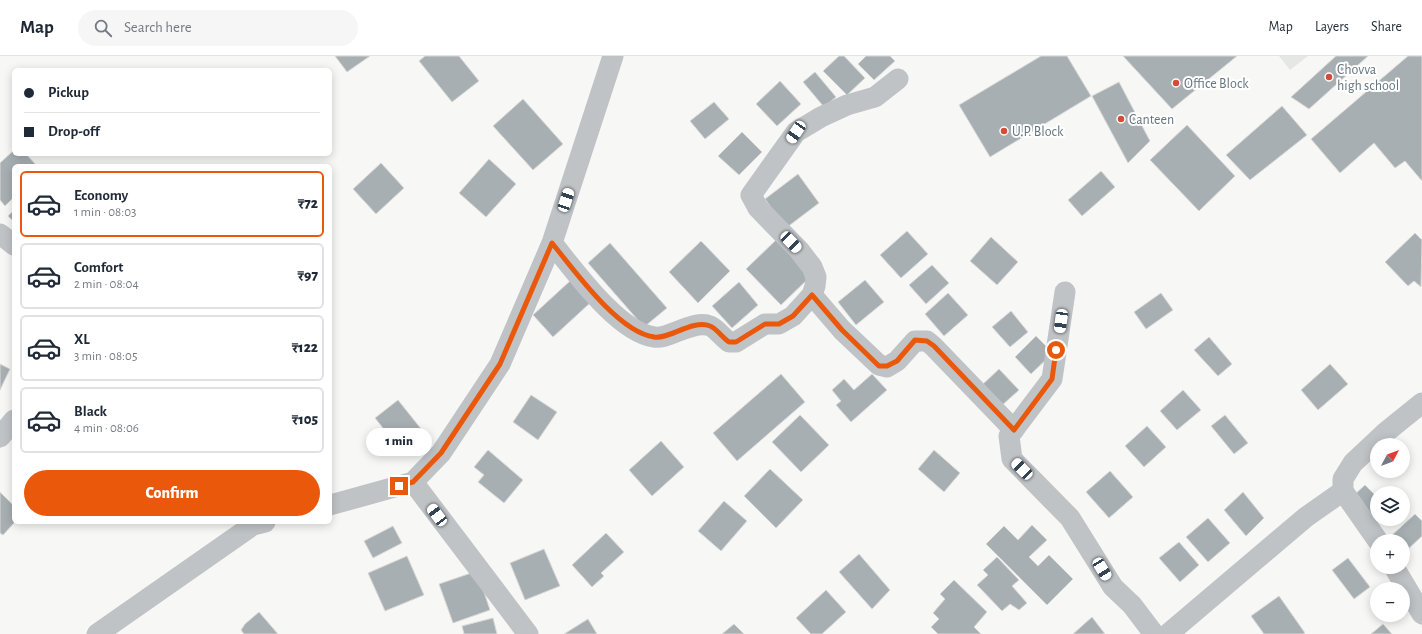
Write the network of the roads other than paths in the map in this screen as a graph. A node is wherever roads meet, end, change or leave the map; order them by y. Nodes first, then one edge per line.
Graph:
1 (613, 56) edge
2 (898, 79) dead end
3 (0, 234) edge
4 (12, 243) edge
5 (552, 243) junction
6 (1065, 292) dead end
7 (812, 295) junction
8 (1422, 403) edge
9 (12, 422) edge
10 (1014, 430) junction
11 (0, 437) edge
12 (413, 482) junction
13 (1343, 491) junction
14 (332, 504) edge
15 (257, 524) edge
16 (1373, 534) edge
17 (1398, 574) edge
18 (1422, 614) edge
19 (97, 634) edge
20 (528, 634) edge
21 (1154, 634) edge
22 (1168, 634) edge

1 - 5 street
2 - 7 street
3 - 4 street
5 - 7 street
5 - 12 street
6 - 10 street
7 - 10 street
8 - 13 street
9 - 11 street
10 - 21 street
12 - 14 street
12 - 20 street
13 - 16 street
13 - 22 street
15 - 19 street
17 - 18 street

